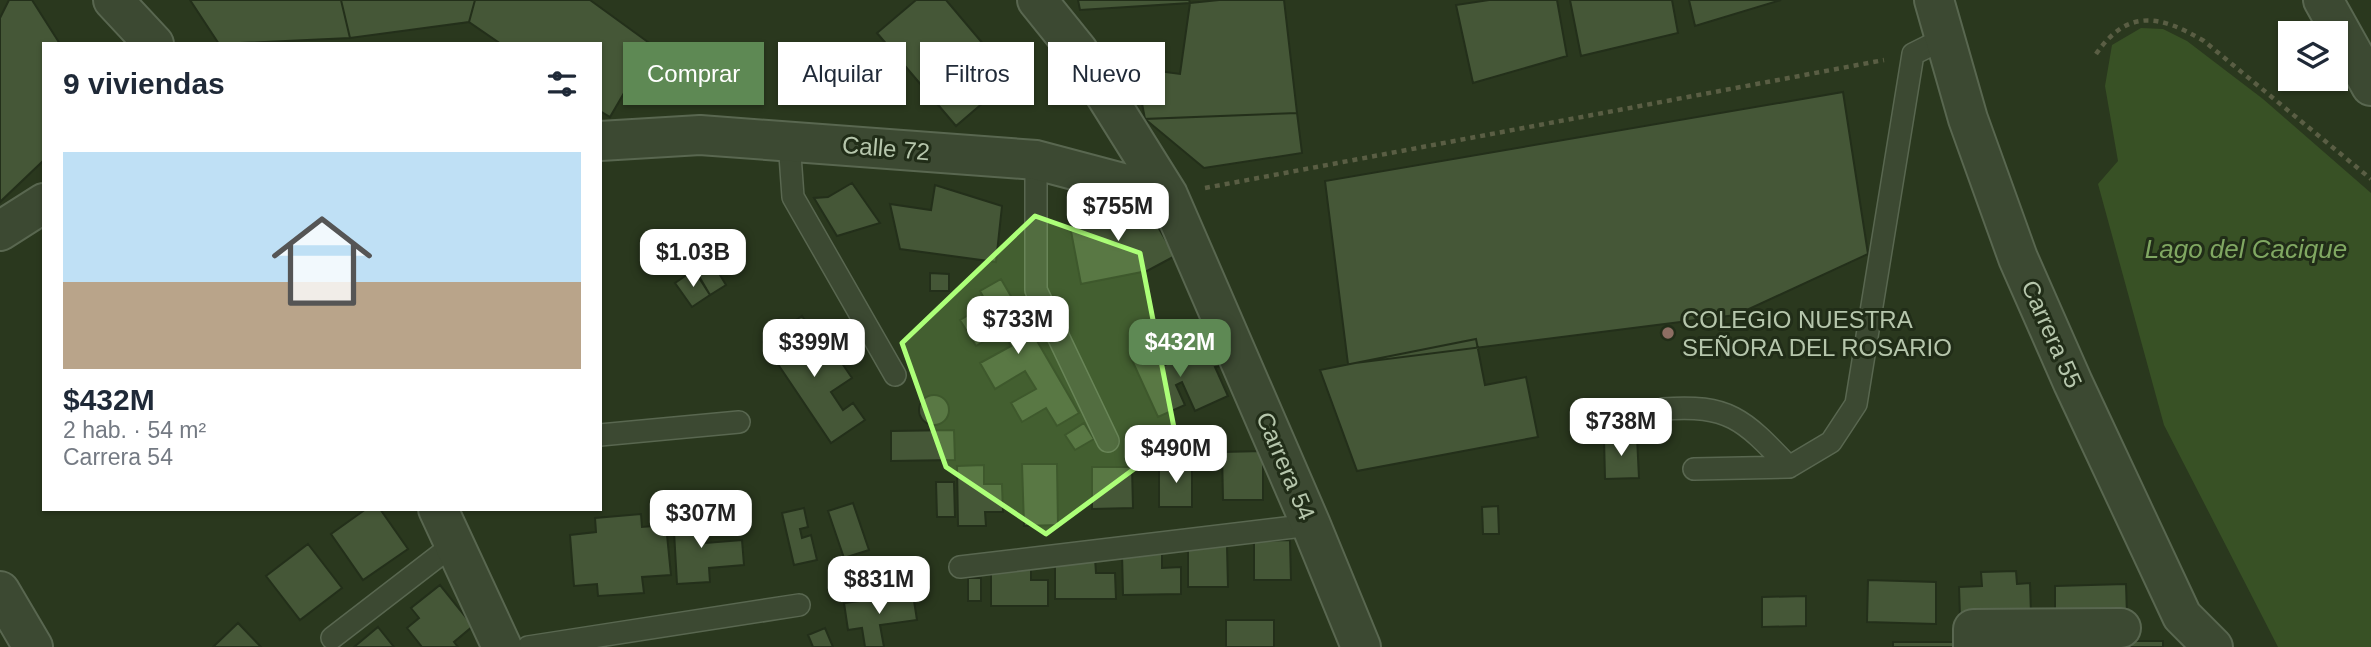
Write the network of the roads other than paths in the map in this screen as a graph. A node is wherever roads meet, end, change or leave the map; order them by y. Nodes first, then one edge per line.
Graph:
1 (113, 0) edge
2 (1037, 0) edge
3 (1934, 0) edge
4 (2323, 0) edge
5 (152, 42) edge
6 (1928, 47) junction
7 (2371, 86) edge
8 (602, 141) edge
9 (789, 141) junction
10 (1036, 160) junction
11 (1168, 195) junction
12 (42, 204) edge
13 (0, 231) edge
14 (895, 375) dead end
15 (1662, 409) dead end
16 (738, 422) dead end
17 (602, 435) edge
18 (1108, 441) dead end
19 (1789, 467) junction
20 (1694, 469) dead end
21 (439, 511) edge
22 (1311, 524) junction
23 (454, 544) junction
24 (960, 567) dead end
25 (0, 591) edge
26 (799, 605) dead end
27 (2121, 628) dead end
28 (332, 638) dead end
29 (33, 647) edge
30 (502, 647) edge
31 (528, 647) edge
32 (1361, 647) edge
33 (1973, 647) edge
34 (2213, 647) edge

1 - 5 street
2 - 11 street, Carrera 54
3 - 6 street, Carrera 55
4 - 7 street
6 - 19 lane
6 - 34 street, Carrera 55
8 - 9 street, Calle 72
9 - 10 street, Calle 72
9 - 14 lane
10 - 11 street, Calle 72
10 - 18 lane
11 - 22 street, Carrera 54
12 - 13 street
15 - 19 lane
16 - 17 lane
19 - 20 lane
21 - 23 street
22 - 24 lane
22 - 32 street, Carrera 54
23 - 28 lane
23 - 30 street
25 - 29 street
26 - 31 lane
27 - 33 street

